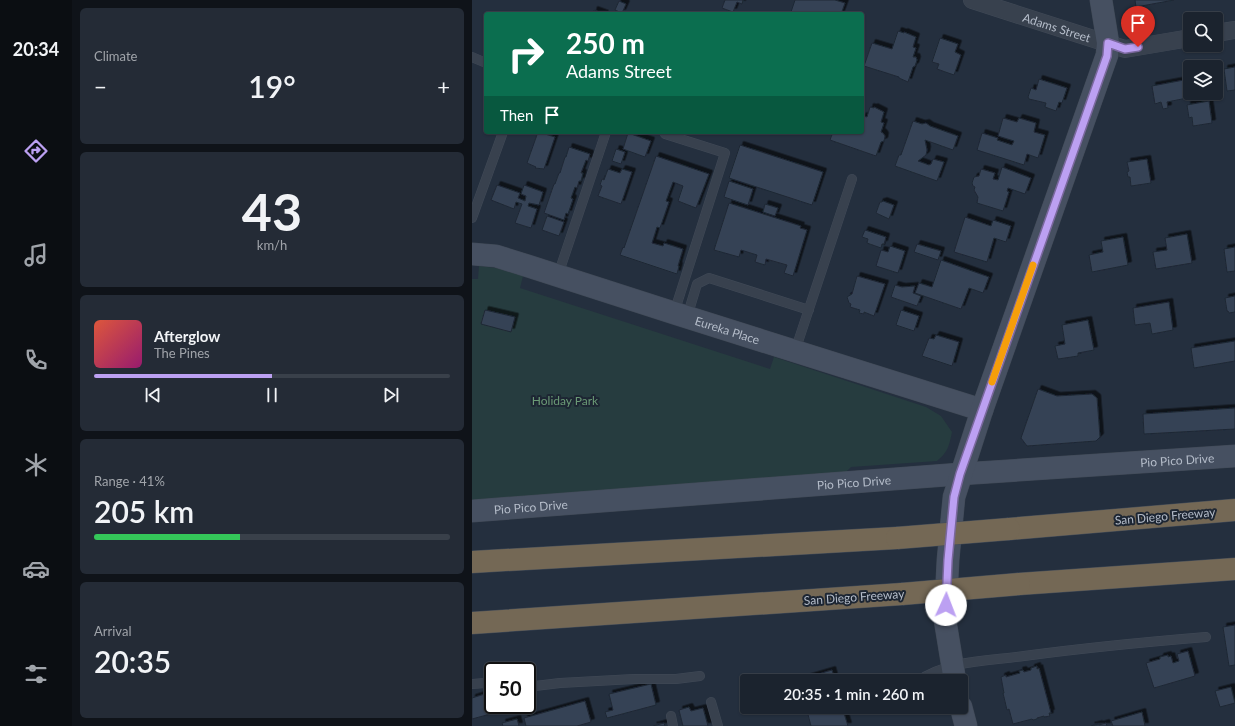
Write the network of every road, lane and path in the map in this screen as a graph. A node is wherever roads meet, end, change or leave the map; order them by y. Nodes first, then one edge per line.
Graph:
1 (972, 0) edge
2 (1101, 0) edge
3 (1235, 30) edge
4 (1223, 32) edge
5 (1183, 39) edge
6 (1108, 43) junction
7 (472, 57) edge
8 (484, 62) edge
9 (502, 134) edge
10 (605, 134) edge
11 (665, 134) dead end
12 (852, 179) dead end
13 (472, 218) edge
14 (472, 254) edge
15 (558, 275) junction
16 (809, 310) junction
17 (680, 315) junction
18 (795, 351) junction
19 (982, 410) junction
20 (1235, 456) edge
21 (960, 474) junction
22 (1235, 510) edge
23 (472, 511) edge
24 (472, 562) edge
25 (1235, 570) edge
26 (472, 624) edge
27 (1206, 637) dead end
28 (954, 673) edge
29 (940, 674) edge
30 (700, 676) dead end
31 (484, 683) edge
32 (472, 684) edge
33 (536, 686) edge
34 (711, 702) dead end
35 (963, 714) edge
36 (671, 716) dead end
37 (674, 726) edge
38 (718, 726) edge
39 (966, 726) edge

1 - 6 street, Adams Street
2 - 6 street
3 - 4 street
5 - 6 street, Adams Street
6 - 19 street
7 - 8 lane
9 - 13 lane
10 - 15 lane
11 - 17 lane
12 - 16 lane
14 - 15 street, Eureka Place
15 - 17 street, Eureka Place
16 - 17 lane
16 - 18 lane
17 - 18 street, Eureka Place
18 - 19 street, Eureka Place
19 - 21 street
20 - 21 street, Pio Pico Drive
21 - 23 street, Pio Pico Drive
21 - 28 street
22 - 24 highway, San Diego Freeway, bridge
25 - 26 highway, San Diego Freeway, bridge
27 - 28 lane
28 - 29 lane
30 - 33 lane
31 - 32 lane
34 - 38 lane
35 - 39 street
36 - 37 lane

